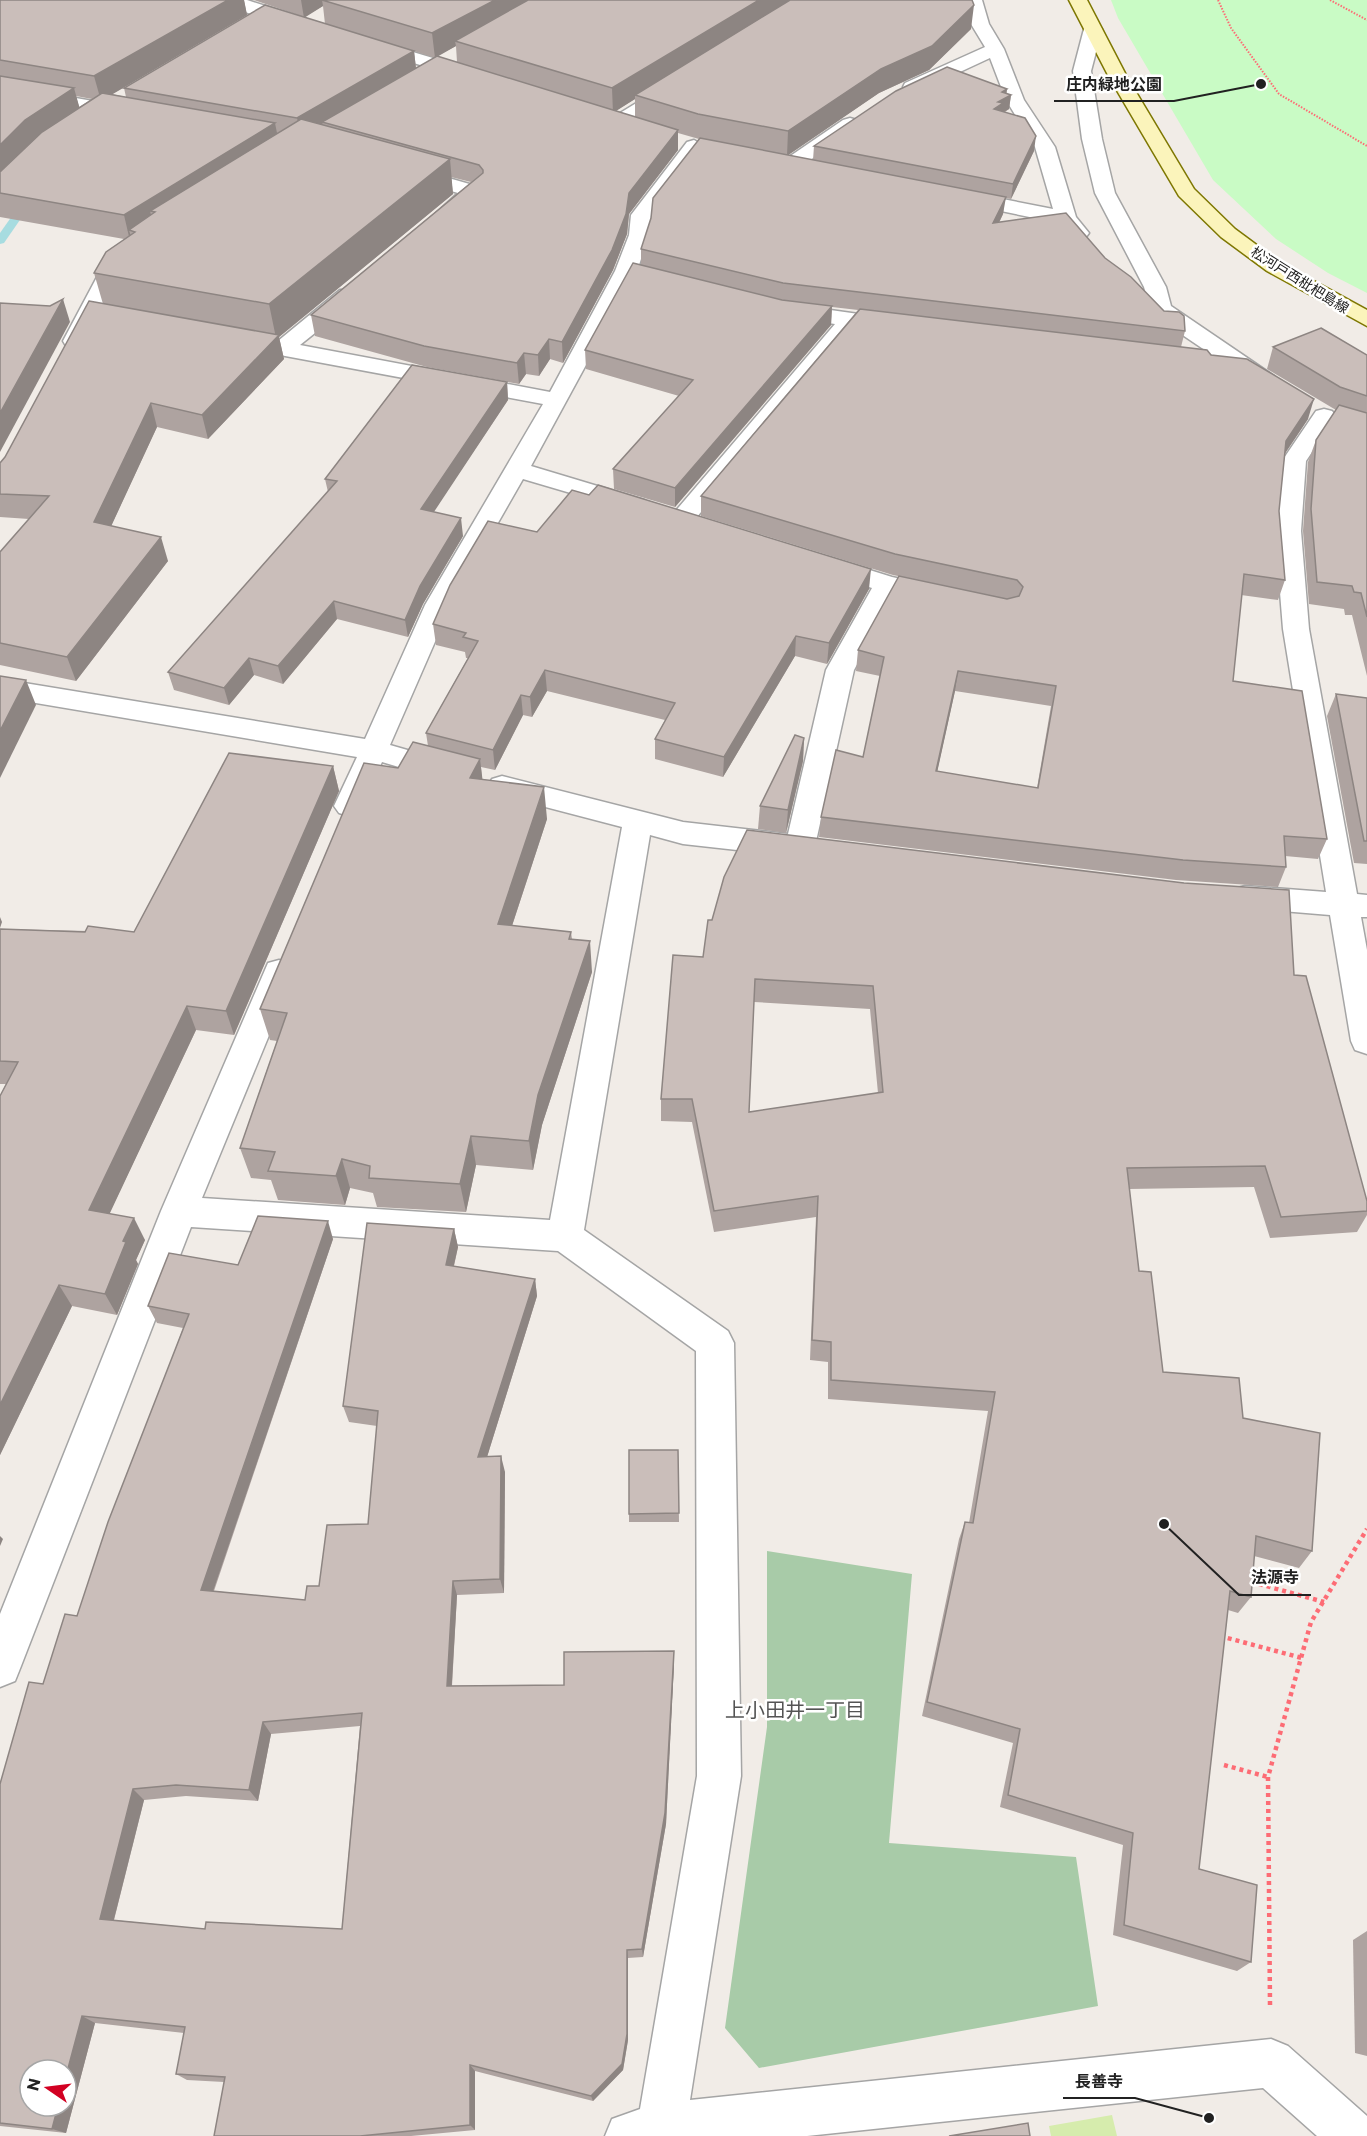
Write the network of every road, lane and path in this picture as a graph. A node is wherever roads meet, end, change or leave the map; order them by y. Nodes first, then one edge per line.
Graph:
1 (232, 0) edge
2 (973, 0) edge
3 (990, 0) edge
4 (1078, 0) edge
5 (1218, 0) edge
6 (1330, 0) edge
7 (269, 15) junction
8 (1367, 20) edge
9 (312, 25) edge
10 (246, 26) edge
11 (1093, 29) junction
12 (351, 39) edge
13 (995, 49) junction
14 (458, 55) edge
15 (438, 66) junction
16 (417, 78) edge
17 (685, 78) edge
18 (482, 79) edge
19 (0, 91) edge
20 (898, 94) edge
21 (126, 97) edge
22 (106, 108) junction
23 (869, 112) edge
24 (594, 114) edge
25 (149, 117) edge
26 (616, 121) junction
27 (78, 127) edge
28 (638, 128) edge
29 (672, 139) edge
30 (694, 146) junction
31 (1367, 146) edge
32 (716, 150) edge
33 (771, 159) edge
34 (794, 163) junction
35 (816, 168) edge
36 (394, 169) edge
37 (941, 193) edge
38 (1066, 218) junction
39 (428, 228) edge
40 (137, 248) edge
41 (1095, 253) edge
42 (626, 271) junction
43 (648, 276) edge
44 (364, 281) edge
45 (1136, 290) edge
46 (771, 308) edge
47 (1161, 310) junction
48 (77, 314) junction
49 (111, 318) edge
50 (1367, 319) edge
51 (850, 320) junction
52 (917, 328) edge
53 (249, 342) edge
54 (283, 348) junction
55 (66, 355) edge
56 (1194, 360) edge
57 (1239, 364) junction
58 (1286, 393) edge
59 (556, 400) junction
60 (1325, 414) dead end
61 (516, 469) junction
62 (807, 559) edge
63 (887, 584) junction
64 (957, 599) edge
65 (0, 688) edge
66 (373, 750) junction
67 (638, 823) junction
68 (340, 827) edge
69 (1224, 896) edge
70 (1355, 904) edge
71 (289, 948) edge
72 (1367, 1041) edge
73 (179, 1211) junction
74 (565, 1236) junction
75 (1367, 1529) edge
76 (1259, 1584) dead end
77 (1324, 1602) junction
78 (1213, 1634) edge
79 (1302, 1658) junction
80 (0, 1666) edge
81 (1224, 1765) dead end
82 (1268, 1777) junction
83 (1271, 2063) junction
84 (650, 2133) edge
85 (1353, 2136) edge

1 - 7 street
2 - 13 street
3 - 13 street
4 - 11 main road, 松河戸西枇杷島線
5 - 31 path
6 - 8 path
7 - 9 street
7 - 10 street
11 - 47 street
11 - 50 main road, 松河戸西枇杷島線
12 - 15 street
13 - 20 street
13 - 38 street
14 - 15 street
15 - 16 street
15 - 18 street
17 - 26 street
19 - 22 street
21 - 22 street
22 - 25 street
22 - 27 street
23 - 34 street
24 - 26 street
26 - 28 street
29 - 30 street
30 - 32 street
30 - 42 street
33 - 34 street
34 - 35 street
36 - 39 street
37 - 38 street
38 - 41 street
40 - 48 street
42 - 43 street
42 - 59 street
44 - 54 street
45 - 47 street
46 - 51 street
47 - 57 street
48 - 49 street
48 - 55 street
51 - 52 street
51 - 61 street
53 - 54 street
54 - 59 street
56 - 57 street
57 - 58 street
59 - 61 street
60 - 70 street
61 - 66 street
62 - 63 street
63 - 64 street
63 - 67 street
65 - 66 street
66 - 67 street
66 - 68 street
67 - 74 street
69 - 70 street
70 - 72 street
71 - 73 street
73 - 74 street
73 - 80 street
74 - 84 street
75 - 77 path
76 - 77 path
77 - 79 path
78 - 79 path
79 - 82 path
81 - 82 path
82 - 83 path
83 - 84 street
83 - 85 street

